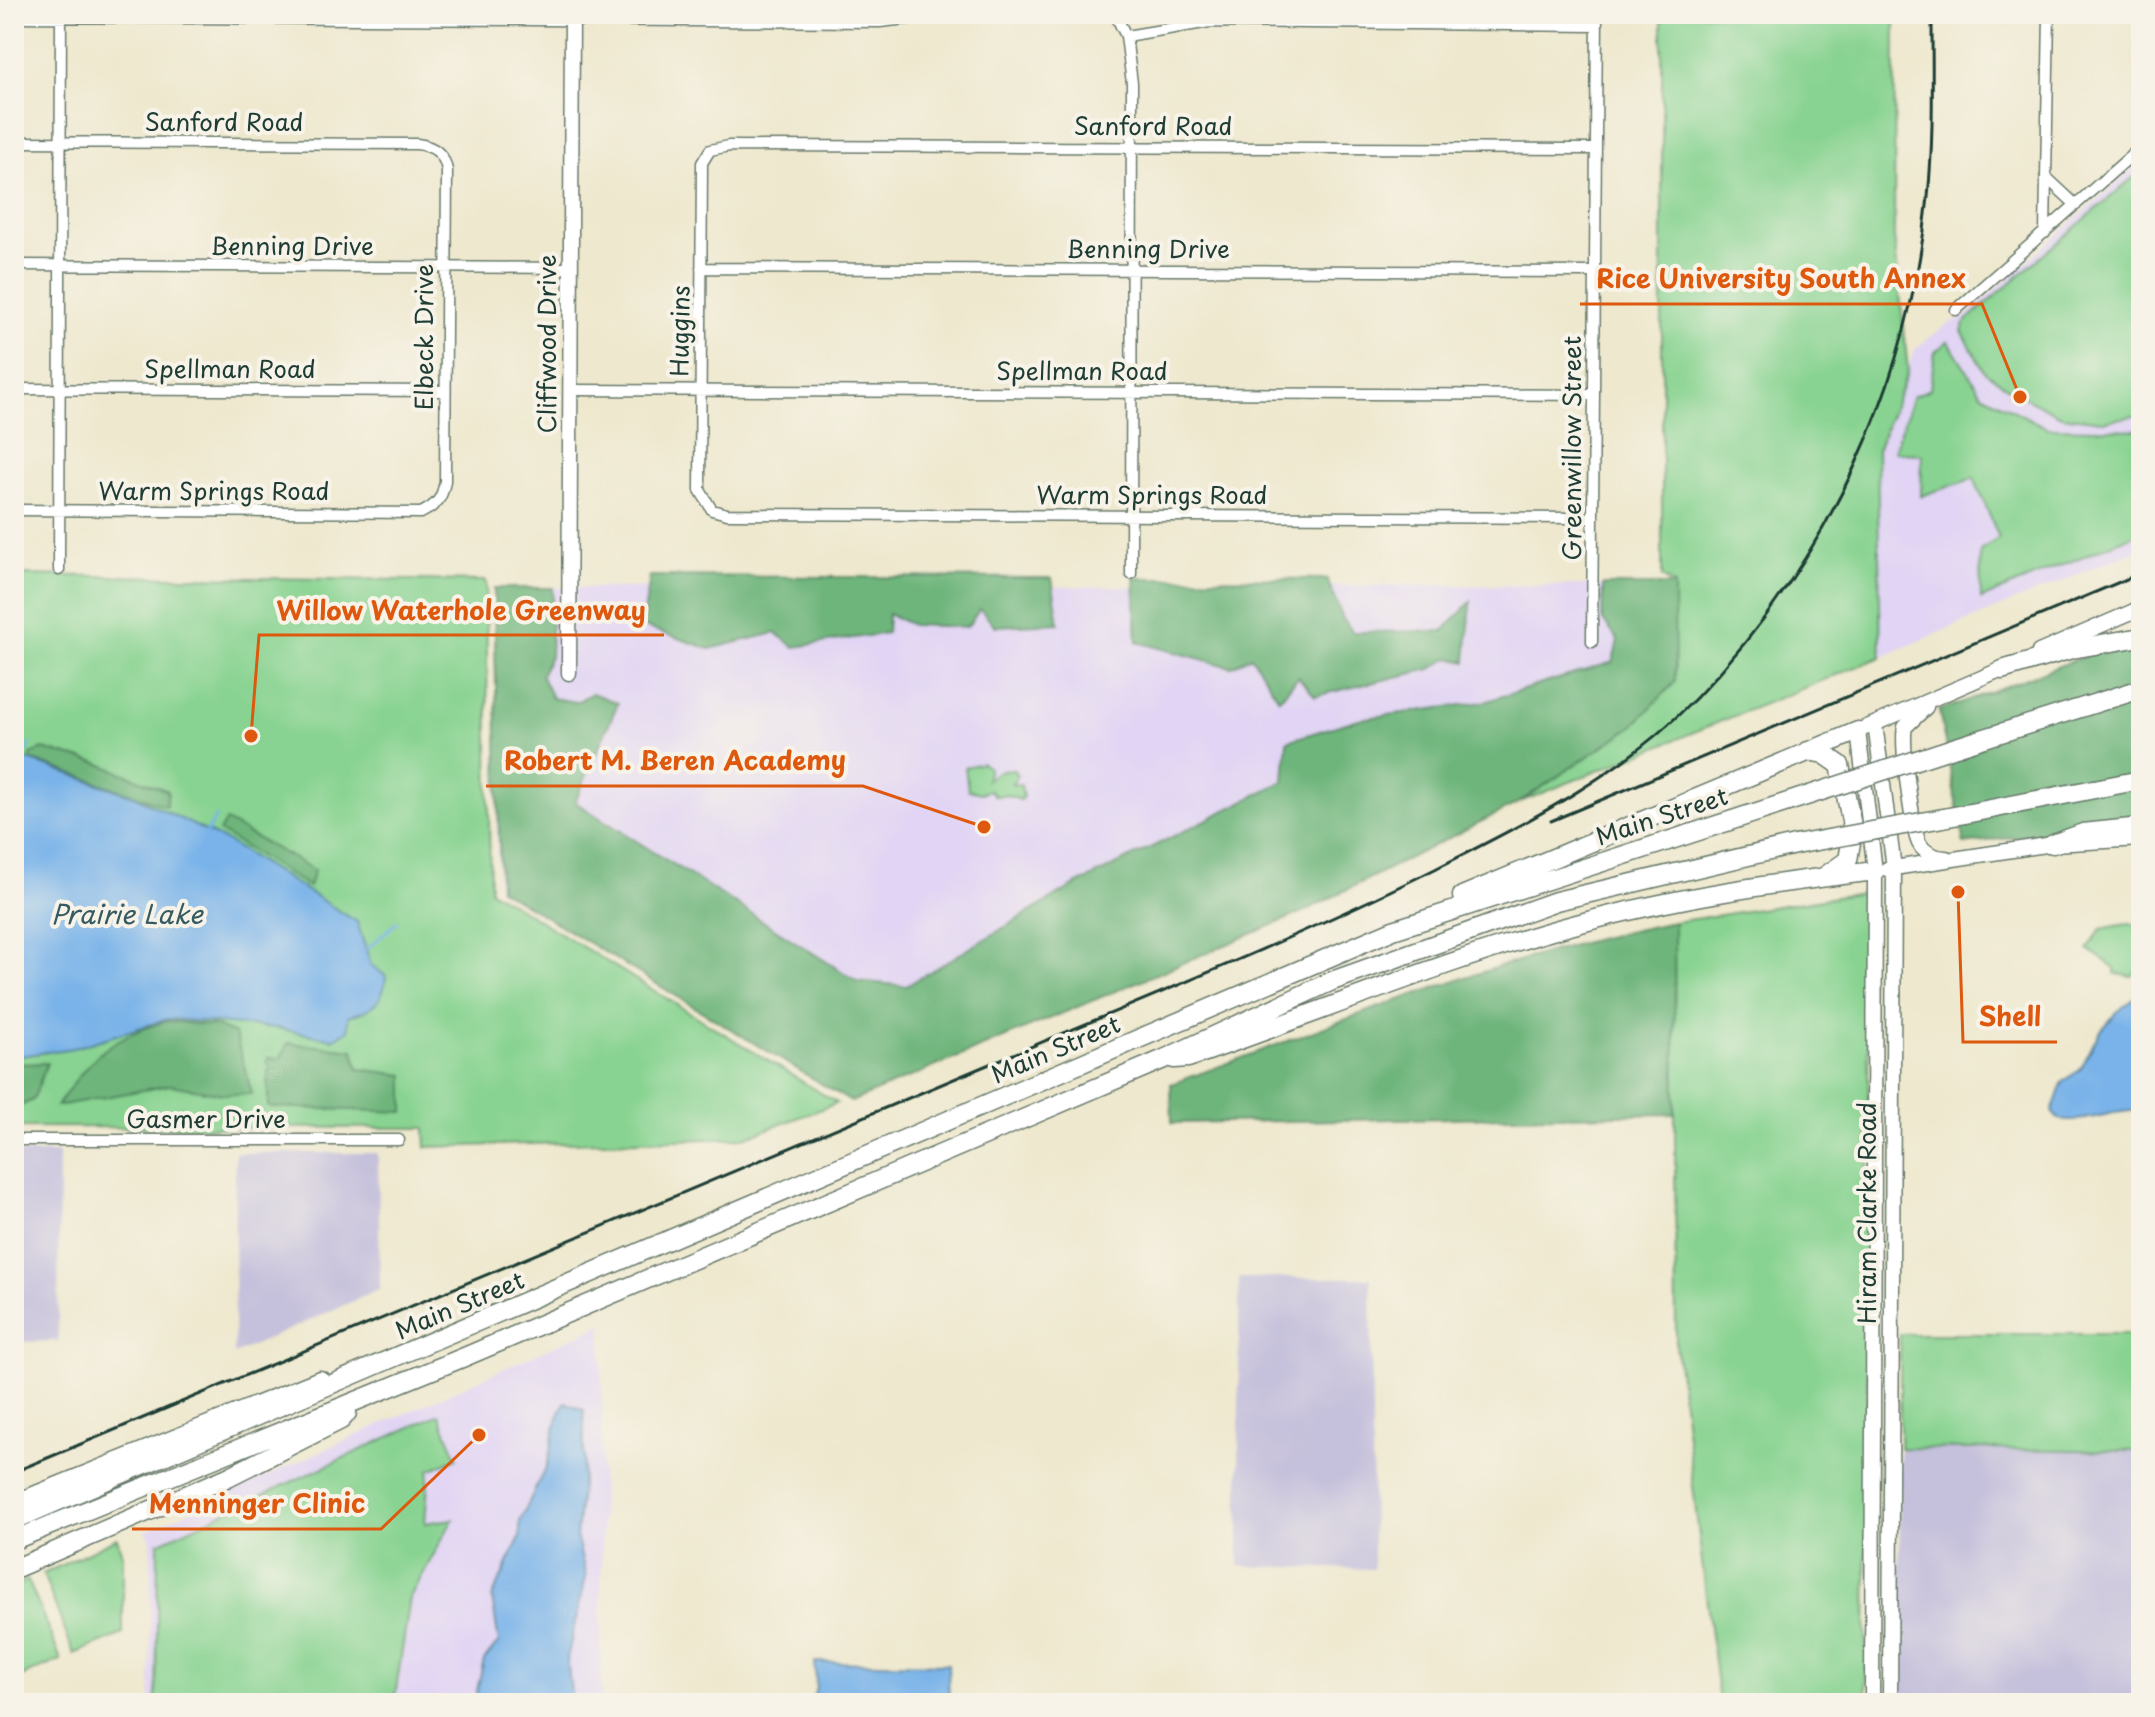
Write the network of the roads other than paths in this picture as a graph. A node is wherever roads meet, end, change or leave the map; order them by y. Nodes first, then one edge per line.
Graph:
1 (950, 14) edge
2 (1115, 14) edge
3 (2049, 14) edge
4 (61, 16) edge
5 (14, 17) edge
6 (572, 17) edge
7 (1597, 20) edge
8 (1126, 36) junction
9 (14, 142) edge
10 (61, 142) junction
11 (1131, 147) junction
12 (2141, 147) edge
13 (433, 148) joint
14 (1596, 149) junction
15 (710, 150) joint
16 (2046, 177) junction
17 (2076, 205) junction
18 (2045, 233) junction
19 (14, 265) edge
20 (60, 266) junction
21 (445, 267) junction
22 (571, 268) junction
23 (701, 268) junction
24 (1131, 270) junction
25 (1594, 272) junction
26 (1956, 310) dead end
27 (14, 389) edge
28 (60, 389) junction
29 (570, 390) junction
30 (700, 390) junction
31 (445, 391) junction
32 (1131, 393) junction
33 (1593, 395) junction
34 (14, 510) edge
35 (60, 510) junction
36 (712, 510) joint
37 (414, 513) joint
38 (1131, 517) junction
39 (1593, 518) junction
40 (59, 570) dead end
41 (1131, 574) dead end
42 (2141, 608) edge
43 (2141, 637) edge
44 (1592, 642) dead end
45 (2002, 670) junction
46 (569, 673) dead end
47 (2141, 689) edge
48 (1935, 699) junction
49 (1866, 728) junction
50 (1808, 751) junction
51 (2141, 780) edge
52 (2141, 827) edge
53 (2141, 839) edge
54 (2053, 844) junction
55 (1961, 857) junction
56 (1884, 870) junction
57 (1822, 877) junction
58 (1367, 941) junction
59 (1875, 1029) junction
60 (1892, 1029) junction
61 (1164, 1059) junction
62 (14, 1140) edge
63 (399, 1140) dead end
64 (1882, 1180) junction
65 (1874, 1326) junction
66 (1890, 1326) junction
67 (452, 1336) junction
68 (354, 1402) junction
69 (1873, 1456) junction
70 (1890, 1456) junction
71 (14, 1504) edge
72 (14, 1520) edge
73 (14, 1540) edge
74 (14, 1569) edge
75 (1889, 1584) junction
76 (1873, 1586) junction
77 (1872, 1703) edge
78 (1890, 1703) edge

1 - 6 street
2 - 8 street
3 - 16 street
4 - 5 street
4 - 6 street
4 - 10 street
6 - 22 main road, Cliffwood Drive
7 - 8 street
7 - 14 street, Greenwillow Street
8 - 11 street
9 - 10 street, Sanford Road
10 - 13 street, Sanford Road
10 - 20 street
11 - 14 street, Sanford Road
11 - 15 street, Sanford Road
11 - 24 street
12 - 17 street
13 - 21 street, Elbeck Drive
14 - 25 street, Greenwillow Street
15 - 23 street, Huggins
16 - 17 street
16 - 18 street
17 - 18 street
18 - 26 street
19 - 20 street, Benning Drive
20 - 21 street, Benning Drive
20 - 28 street
21 - 22 street, Benning Drive
21 - 31 street, Elbeck Drive
22 - 29 main road, Cliffwood Drive
23 - 24 street, Benning Drive
23 - 30 street, Huggins
24 - 25 street, Benning Drive
24 - 32 street
25 - 33 street, Greenwillow Street
27 - 28 street, Spellman Road
28 - 31 street, Spellman Road
28 - 35 street
29 - 30 street, Spellman Road
29 - 46 main road, Cliffwood Drive
30 - 32 street, Spellman Road
30 - 36 street, Huggins
31 - 37 street, Elbeck Drive
32 - 33 street, Spellman Road
32 - 38 street
33 - 39 street, Greenwillow Street
34 - 35 street, Warm Springs Road
35 - 37 street, Warm Springs Road
35 - 40 street
36 - 38 street, Warm Springs Road
38 - 39 street, Warm Springs Road
38 - 41 street
39 - 44 street, Greenwillow Street
42 - 45 main road
43 - 45 highway
45 - 48 main road
47 - 58 highway, Main Street, bridge
48 - 49 main road
48 - 55 main road
49 - 50 highway
49 - 56 main road, Hiram Clarke Road
50 - 57 highway
50 - 58 highway
51 - 61 highway, Main Street, bridge
52 - 54 highway
53 - 54 main road
54 - 55 main road
55 - 56 main road
56 - 57 highway
56 - 59 main road, Hiram Clarke Road
56 - 60 main road, Hiram Clarke Road
57 - 61 highway
58 - 67 highway, Main Street
59 - 60 main road
59 - 64 main road, Hiram Clarke Road
60 - 64 main road, Hiram Clarke Road
61 - 68 highway, Main Street
62 - 63 street, Gasmer Drive
64 - 65 main road, Hiram Clarke Road
64 - 66 main road, Hiram Clarke Road
65 - 66 main road
65 - 69 main road, Hiram Clarke Road
66 - 70 main road, Hiram Clarke Road
67 - 71 highway
67 - 72 highway, Main Street
68 - 73 highway, Main Street
68 - 74 highway
69 - 70 main road
69 - 76 main road, Hiram Clarke Road
70 - 75 main road, Hiram Clarke Road
75 - 76 main road
75 - 78 main road, Hiram Clarke Road
76 - 77 main road, Hiram Clarke Road

